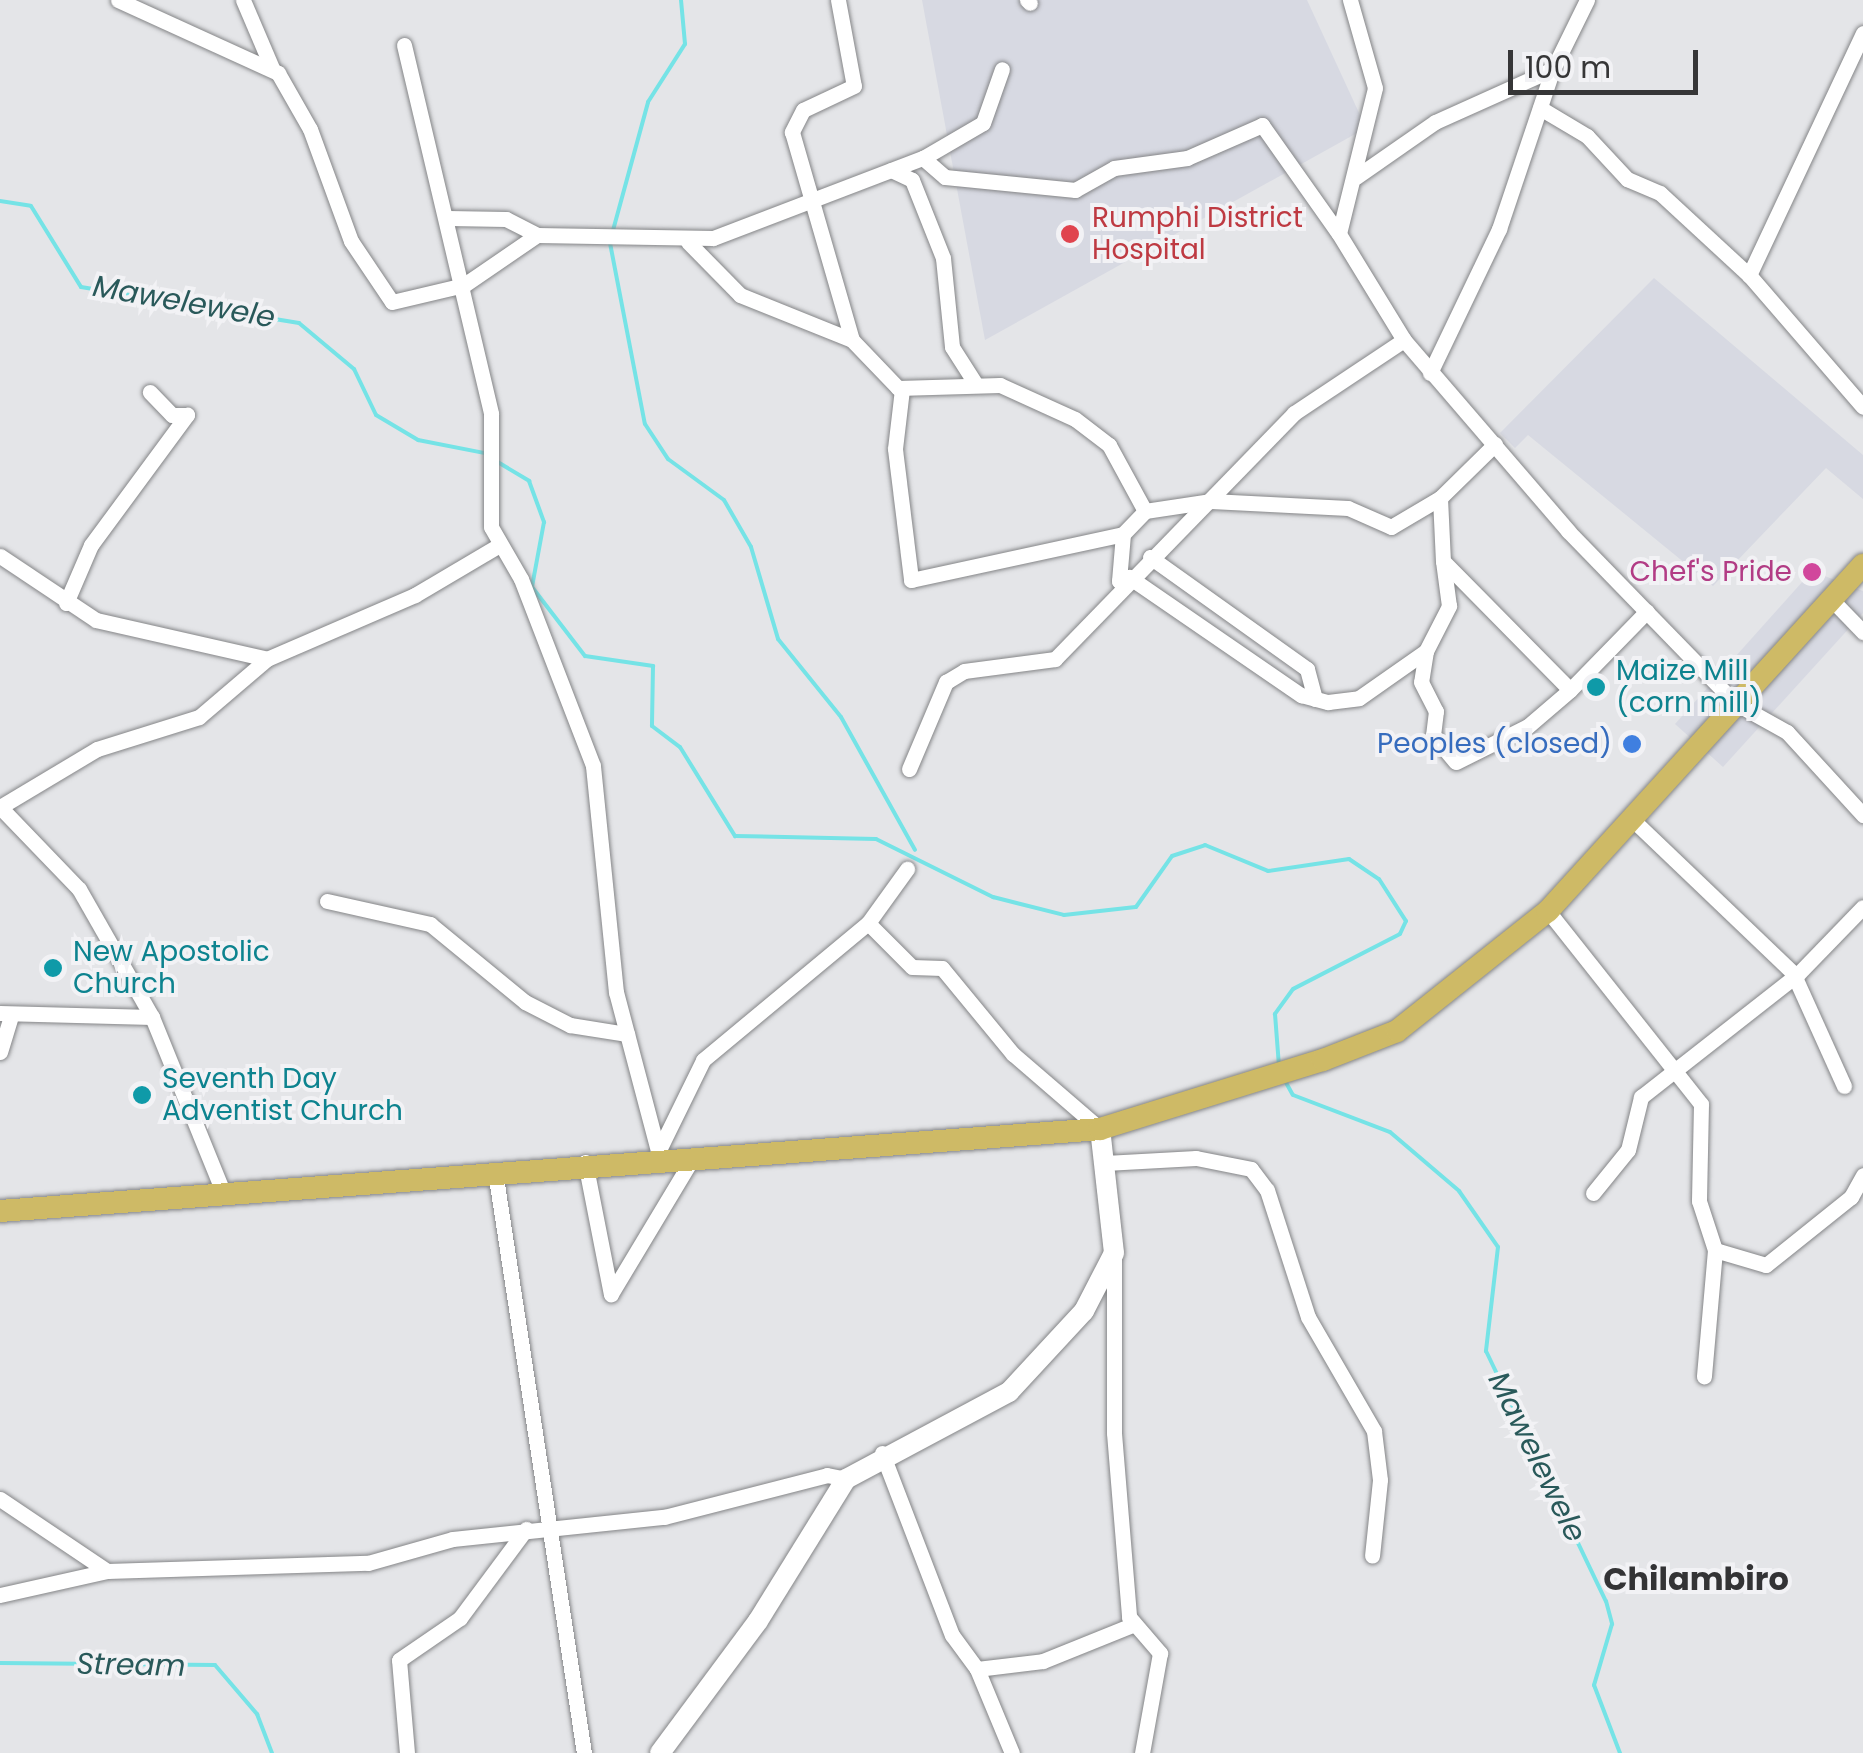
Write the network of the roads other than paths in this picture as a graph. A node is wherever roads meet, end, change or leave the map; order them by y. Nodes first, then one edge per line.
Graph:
1 (118, 0) edge
2 (243, 0) edge
3 (838, 0) edge
4 (1350, 0) edge
5 (1587, 0) edge
6 (150, 6) edge
7 (1863, 33) edge
8 (404, 45) dead end
9 (272, 68) junction
10 (1554, 69) junction
11 (1002, 70) dead end
12 (1540, 108) junction
13 (922, 158) junction
14 (891, 170) junction
15 (1356, 177) junction
16 (806, 196) junction
17 (448, 218) junction
18 (1339, 234) junction
19 (536, 235) junction
20 (688, 242) junction
21 (1749, 275) junction
22 (464, 284) junction
23 (852, 340) junction
24 (1404, 340) junction
25 (1430, 373) junction
26 (975, 383) junction
27 (902, 388) junction
28 (150, 392) dead end
29 (1863, 407) edge
30 (1495, 444) junction
31 (1440, 498) junction
32 (1211, 502) junction
33 (1145, 511) junction
34 (1123, 534) junction
35 (498, 546) junction
36 (0, 556) edge
37 (1150, 557) junction
38 (1443, 561) junction
39 (1863, 565) edge
40 (1129, 578) junction
41 (1832, 600) junction
42 (66, 603) junction
43 (1646, 612) junction
44 (1863, 632) edge
45 (1426, 651) junction
46 (267, 659) junction
47 (1570, 690) junction
48 (1314, 698) junction
49 (1735, 703) junction
50 (909, 769) dead end
51 (0, 807) edge
52 (1863, 815) edge
53 (1633, 820) junction
54 (907, 869) dead end
55 (327, 902) dead end
56 (1863, 908) edge
57 (1548, 911) junction
58 (868, 923) junction
59 (1792, 973) junction
60 (6, 1015) edge
61 (152, 1017) junction
62 (627, 1034) junction
63 (0, 1052) edge
64 (1680, 1069) junction
65 (1844, 1086) dead end
66 (1100, 1129) junction
67 (659, 1153) junction
68 (696, 1153) junction
69 (585, 1162) junction
70 (1105, 1163) junction
71 (496, 1170) junction
72 (1863, 1175) edge
73 (1593, 1192) dead end
74 (224, 1194) junction
75 (0, 1211) edge
76 (1715, 1250) junction
77 (1114, 1252) junction
78 (1704, 1377) dead end
79 (882, 1453) junction
80 (846, 1480) junction
81 (0, 1499) edge
82 (550, 1524) junction
83 (526, 1529) junction
84 (1372, 1556) dead end
85 (107, 1571) junction
86 (0, 1596) edge
87 (1132, 1625) junction
88 (978, 1670) junction
89 (407, 1753) edge
90 (584, 1753) edge
91 (660, 1753) edge
92 (1012, 1753) edge
93 (1142, 1753) edge

1 - 6 street
2 - 9 street
3 - 16 street
4 - 15 street
5 - 10 street
6 - 9 street
7 - 21 street
8 - 17 street
9 - 22 street
10 - 12 street
10 - 15 street
11 - 13 street
12 - 21 street
12 - 25 street
13 - 14 street
13 - 18 street
14 - 16 street
14 - 26 street
15 - 18 street
16 - 20 street
16 - 23 street
17 - 19 street
17 - 22 street
18 - 24 street
19 - 20 street
19 - 22 street
20 - 23 street
21 - 29 street
22 - 35 street
23 - 27 street
24 - 25 street
24 - 32 street
25 - 30 street
26 - 27 street
26 - 33 street
27 - 34 street
28 - 42 street
30 - 31 street
30 - 43 street
31 - 32 street
31 - 38 street
32 - 33 street
32 - 37 street
33 - 34 street
34 - 40 street
35 - 46 street
35 - 62 street
36 - 42 street
37 - 40 street
37 - 48 street
38 - 45 street
38 - 47 street
39 - 41 main road
40 - 48 street
40 - 50 street
41 - 44 street
41 - 49 main road
42 - 46 street
43 - 47 street
43 - 49 street
45 - 47 street
45 - 48 street
46 - 51 street
49 - 52 street
49 - 53 main road
51 - 61 street
53 - 57 main road
53 - 59 street
54 - 58 street
55 - 62 street
56 - 59 street
57 - 64 street
57 - 66 main road
58 - 66 street
58 - 67 street
59 - 64 street
59 - 65 street
60 - 61 street
60 - 63 street
61 - 74 street
62 - 67 street
64 - 73 street
64 - 76 street
66 - 68 main road
66 - 70 street
67 - 68 main road
67 - 69 main road
68 - 69 street
69 - 71 main road
70 - 77 street
70 - 84 street
71 - 74 main road
71 - 82 street
72 - 76 street
74 - 75 main road
76 - 78 street
77 - 79 street
77 - 87 street
79 - 80 street
79 - 88 street
80 - 82 street
80 - 91 street
81 - 85 street
82 - 83 street
82 - 90 street
83 - 85 street
83 - 89 street
85 - 86 street
87 - 88 street
87 - 93 street
88 - 92 street

